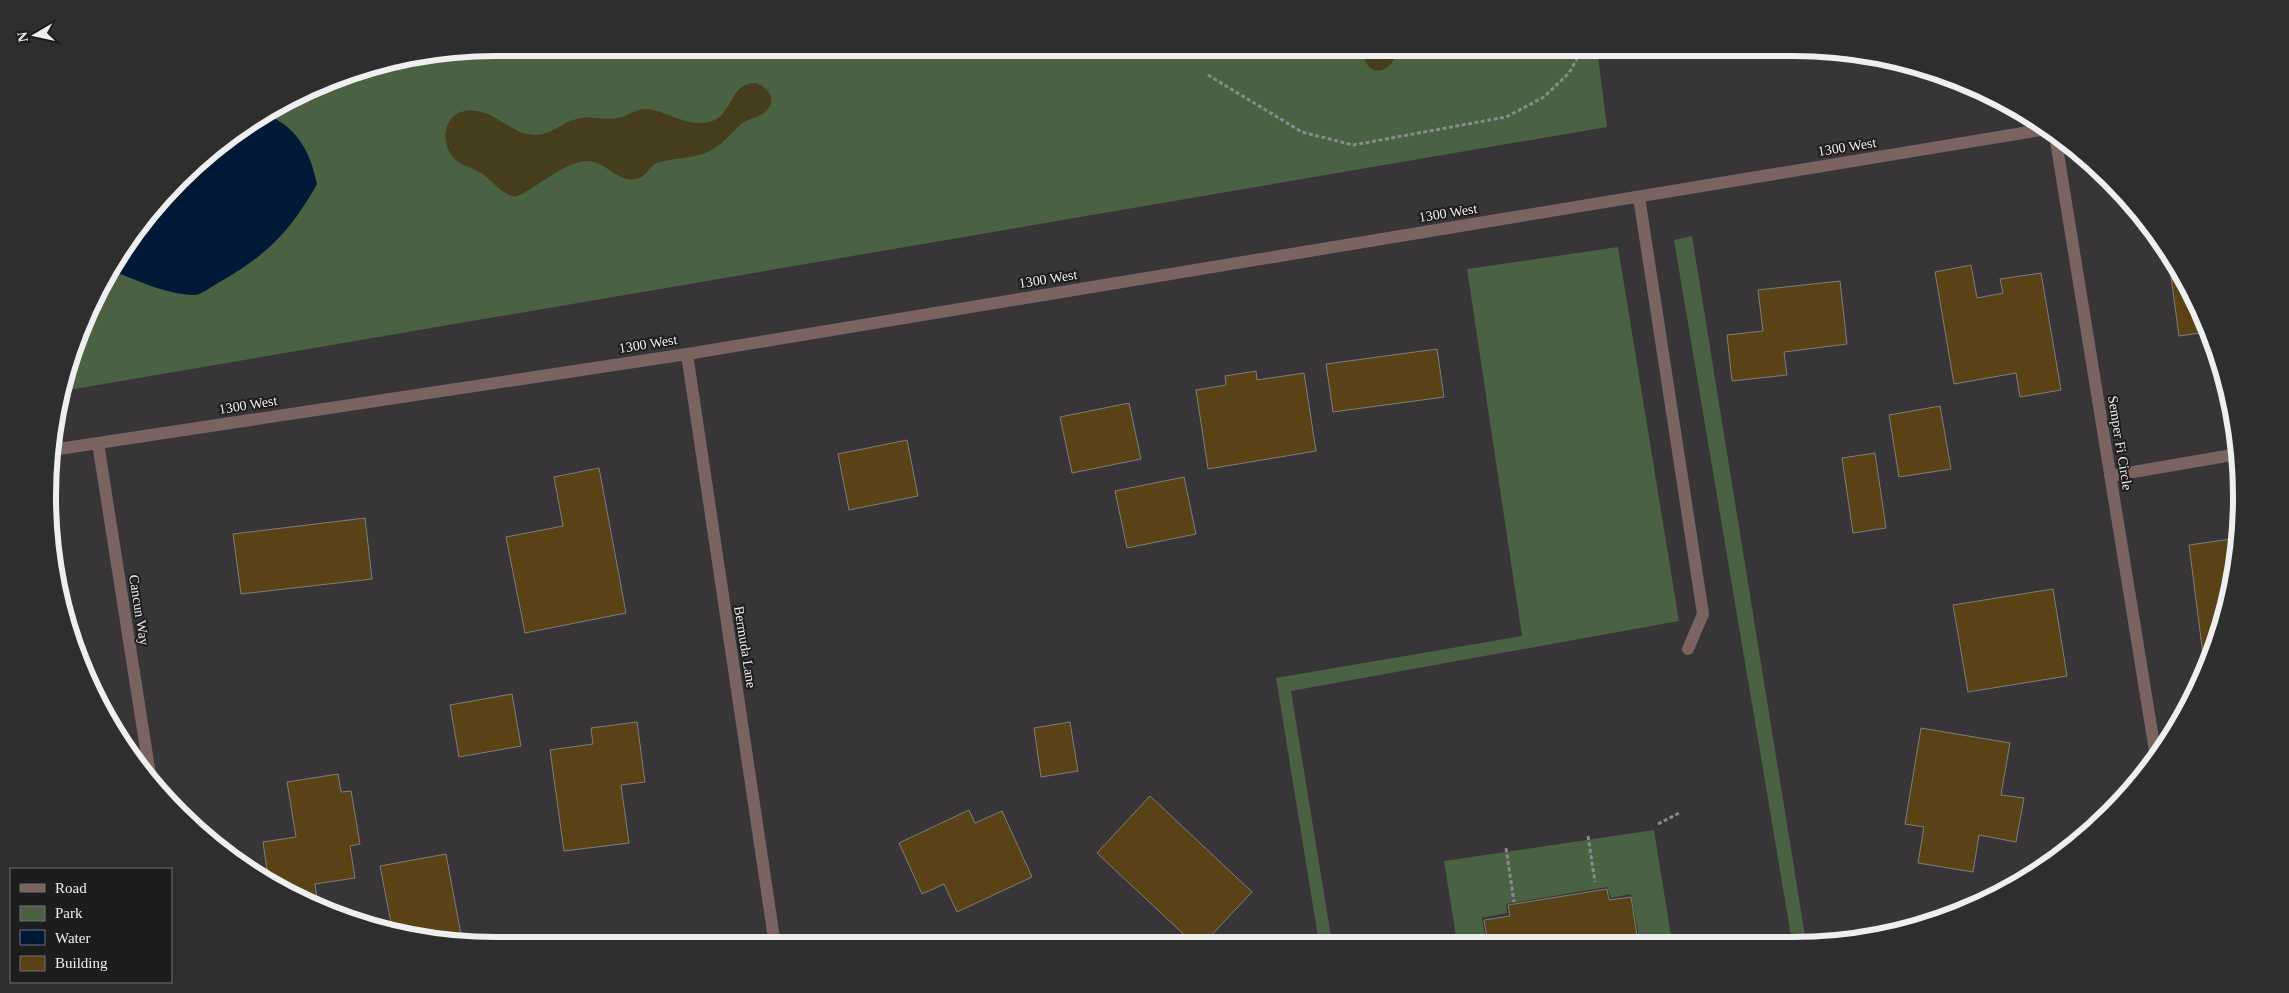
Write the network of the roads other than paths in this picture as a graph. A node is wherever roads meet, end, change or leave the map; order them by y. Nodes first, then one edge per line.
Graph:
1 (2039, 131) edge
2 (2056, 144) edge
3 (1639, 197) junction
4 (687, 354) junction
5 (98, 443) junction
6 (59, 449) edge
7 (2231, 455) edge
8 (2110, 476) junction
9 (1688, 649) dead end
10 (2155, 747) edge
11 (149, 767) edge
12 (774, 937) edge

1 - 3 street, 1300 West
2 - 8 street, Semper Fi Circle
3 - 4 street, 1300 West
3 - 9 street
4 - 5 street, 1300 West
4 - 12 street, Bermuda Lane
5 - 6 street, 1300 West
5 - 11 street, Cancun Way
7 - 8 street
8 - 10 street, Semper Fi Circle

